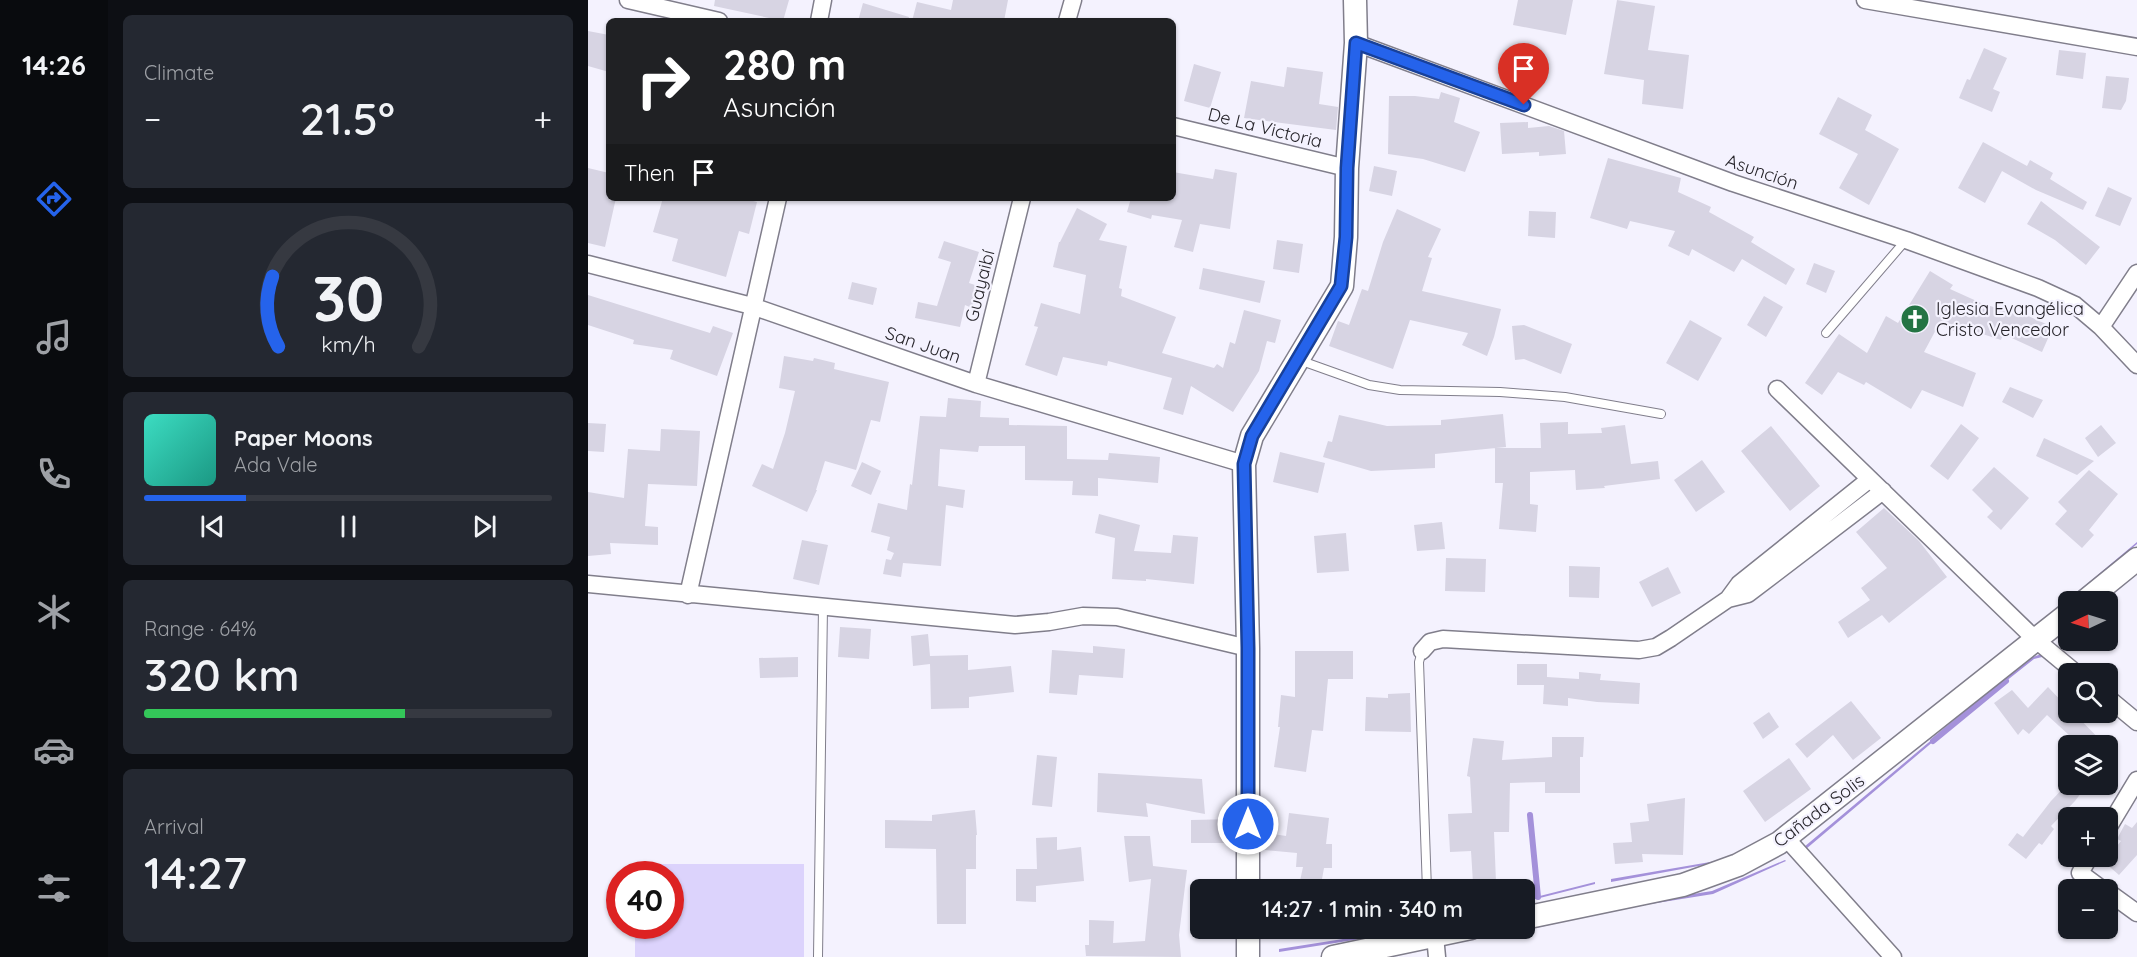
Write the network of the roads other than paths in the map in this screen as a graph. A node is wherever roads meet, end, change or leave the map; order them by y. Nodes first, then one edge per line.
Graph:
1 (628, 0) edge
2 (824, 0) edge
3 (1072, 0) edge
4 (1355, 0) edge
5 (1865, 0) edge
6 (706, 18) edge
7 (820, 18) edge
8 (1068, 18) edge
9 (1356, 43) junction
10 (2137, 47) edge
11 (1176, 127) edge
12 (1347, 168) junction
13 (777, 201) edge
14 (1021, 201) edge
15 (1905, 240) junction
16 (588, 264) edge
17 (2137, 273) edge
18 (752, 306) junction
19 (2101, 327) junction
20 (1826, 333) dead end
21 (1299, 360) junction
22 (2137, 365) edge
23 (976, 384) junction
24 (1778, 388) dead end
25 (1661, 414) dead end
26 (1244, 464) junction
27 (1870, 479) junction
28 (1883, 491) junction
29 (2137, 559) edge
30 (588, 584) edge
31 (2098, 591) edge
32 (688, 595) junction
33 (1728, 599) junction
34 (823, 607) junction
35 (2058, 622) edge
36 (2036, 640) junction
37 (1248, 648) junction
38 (1422, 651) joint
39 (2064, 663) edge
40 (2118, 706) edge
41 (2137, 722) edge
42 (2137, 780) edge
43 (2118, 811) edge
44 (1786, 838) junction
45 (2084, 867) edge
46 (1248, 879) edge
47 (1427, 879) edge
48 (2088, 879) edge
49 (2118, 899) edge
50 (2137, 913) edge
51 (1535, 916) edge
52 (1248, 939) edge
53 (1432, 940) edge
54 (818, 957) edge
55 (1248, 957) edge
56 (1333, 957) edge
57 (1893, 957) edge

1 - 6 street
2 - 7 street
3 - 8 street
4 - 9 street
5 - 10 street
9 - 12 street
9 - 15 street, Asunción
11 - 12 street, De La Victoria
12 - 21 street
13 - 18 street
14 - 23 street, Guayaibí
15 - 19 street, Asunción
15 - 20 lane
16 - 18 street, San Juan
17 - 19 street
18 - 23 street, San Juan
18 - 32 street
19 - 22 street, Asunción
21 - 25 lane
21 - 26 street
23 - 26 street, San Juan
24 - 27 street
26 - 37 street
27 - 28 street
27 - 33 street
28 - 33 street
28 - 36 street
29 - 31 street
30 - 32 street
32 - 34 street
33 - 38 street
34 - 37 street
34 - 54 lane
35 - 36 street, Cañada Solis
36 - 39 street
36 - 44 street, Cañada Solis
37 - 46 street
38 - 47 lane
40 - 41 street
42 - 43 street
44 - 51 street, Cañada Solis
44 - 57 street
45 - 48 street
49 - 50 street
52 - 55 street
53 - 56 street

